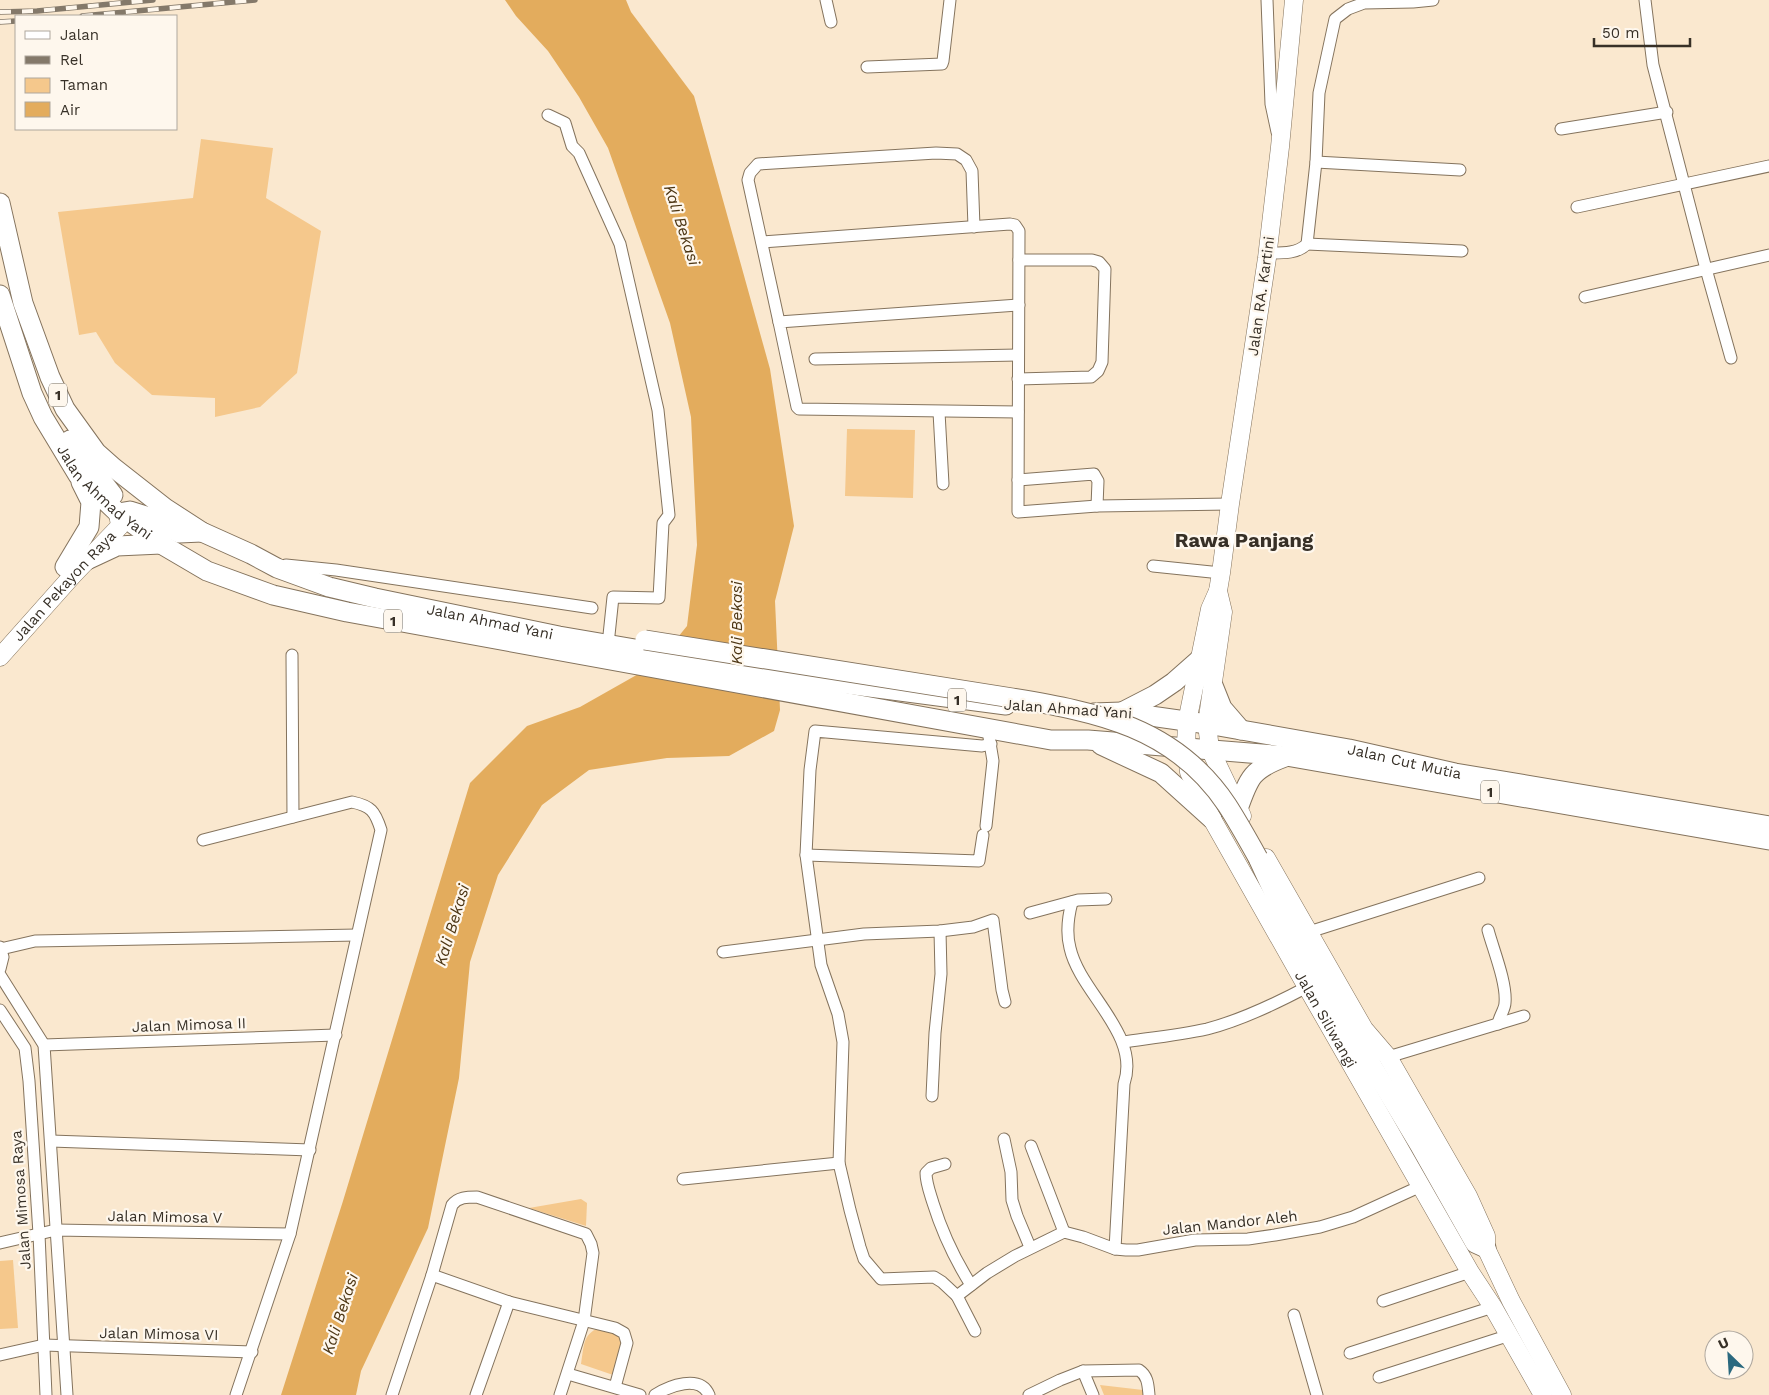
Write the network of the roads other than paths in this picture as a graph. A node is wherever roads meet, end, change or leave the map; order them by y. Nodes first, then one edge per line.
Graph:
1 (826, 0) edge
2 (950, 0) edge
3 (1267, 0) edge
4 (1294, 0) edge
5 (1434, 0) edge
6 (1645, 0) edge
7 (831, 22) dead end
8 (867, 67) dead end
9 (1666, 112) junction
10 (548, 115) dead end
11 (1561, 129) dead end
12 (1280, 147) junction
13 (1316, 162) junction
14 (1769, 166) edge
15 (1460, 170) dead end
16 (1684, 184) junction
17 (0, 203) edge
18 (1577, 207) dead end
19 (974, 227) junction
20 (762, 242) junction
21 (1308, 244) junction
22 (1462, 251) dead end
23 (1267, 253) junction
24 (1769, 255) edge
25 (1018, 260) junction
26 (1706, 269) junction
27 (0, 295) edge
28 (1584, 297) dead end
29 (1019, 305) junction
30 (779, 322) junction
31 (38, 345) junction
32 (1018, 355) junction
33 (1731, 358) dead end
34 (815, 359) dead end
35 (1018, 378) junction
36 (939, 412) junction
37 (1018, 412) junction
38 (78, 475) junction
39 (1018, 480) junction
40 (943, 484) dead end
41 (1230, 504) junction
42 (1097, 506) junction
43 (118, 513) junction
44 (202, 532) junction
45 (161, 544) junction
46 (251, 554) junction
47 (87, 560) junction
48 (280, 564) junction
49 (1153, 566) dead end
50 (65, 567) junction
51 (1222, 573) junction
52 (1218, 591) junction
53 (592, 608) dead end
54 (609, 635) junction
55 (0, 650) edge
56 (639, 651) junction
57 (292, 655) dead end
58 (0, 657) edge
59 (1199, 660) junction
60 (1212, 683) junction
61 (806, 687) junction
62 (1122, 712) junction
63 (1187, 722) junction
64 (1207, 724) junction
65 (1241, 730) junction
66 (988, 736) junction
67 (1088, 740) junction
68 (1186, 747) junction
69 (1210, 750) junction
70 (1286, 756) junction
71 (1241, 814) junction
72 (293, 818) junction
73 (1214, 822) junction
74 (1769, 826) edge
75 (203, 840) dead end
76 (1769, 840) edge
77 (806, 855) junction
78 (1479, 878) dead end
79 (1106, 899) dead end
80 (1072, 902) junction
81 (1030, 913) dead end
82 (1488, 930) dead end
83 (940, 931) junction
84 (1309, 932) junction
85 (357, 935) junction
86 (818, 939) junction
87 (1, 948) edge
88 (723, 952) dead end
89 (0, 969) edge
90 (0, 975) edge
91 (1307, 987) junction
92 (1005, 1002) dead end
93 (0, 1010) edge
94 (1524, 1016) dead end
95 (1498, 1024) junction
96 (336, 1035) junction
97 (1123, 1042) junction
98 (44, 1045) junction
99 (1388, 1057) junction
100 (47, 1079) junction
101 (29, 1081) junction
102 (932, 1096) dead end
103 (1004, 1139) dead end
104 (51, 1141) junction
105 (1031, 1146) dead end
106 (310, 1150) junction
107 (839, 1163) junction
108 (945, 1164) dead end
109 (683, 1178) dead end
110 (1421, 1186) junction
111 (56, 1230) junction
112 (1064, 1232) junction
113 (39, 1234) junction
114 (290, 1234) junction
115 (0, 1243) edge
116 (1030, 1247) junction
117 (1486, 1248) junction
118 (1115, 1249) junction
119 (1470, 1272) junction
120 (432, 1275) junction
121 (972, 1285) junction
122 (956, 1296) junction
123 (1383, 1301) dead end
124 (509, 1302) junction
125 (1493, 1307) junction
126 (1294, 1315) dead end
127 (584, 1321) junction
128 (974, 1330) dead end
129 (1510, 1336) junction
130 (44, 1345) junction
131 (65, 1347) junction
132 (252, 1352) junction
133 (1350, 1353) dead end
134 (0, 1355) edge
135 (1083, 1371) junction
136 (568, 1374) junction
137 (1378, 1377) dead end
138 (615, 1387) junction
139 (46, 1395) edge
140 (67, 1395) edge
141 (236, 1395) edge
142 (392, 1395) edge
143 (476, 1395) edge
144 (560, 1395) edge
145 (640, 1395) edge
146 (655, 1395) edge
147 (709, 1395) edge
148 (1029, 1395) edge
149 (1094, 1395) edge
150 (1149, 1395) edge
151 (1317, 1395) edge
152 (1543, 1395) edge
153 (1562, 1395) edge

1 - 7 street
2 - 8 street
3 - 12 street
4 - 12 main road, Jalan RA. Kartini
5 - 13 street
6 - 9 street
9 - 11 street
9 - 16 street
10 - 54 street
12 - 23 main road, Jalan RA. Kartini
13 - 15 street
13 - 21 street
14 - 16 street
16 - 18 street
16 - 26 street
17 - 31 highway, Jalan Ahmad Yani / 1
19 - 20 street
19 - 20 street
19 - 25 street
20 - 30 street
21 - 22 street
21 - 23 street
23 - 41 main road, Jalan RA. Kartini
24 - 26 street
25 - 29 street
25 - 35 street
26 - 28 street
26 - 33 street
27 - 38 highway, Jalan Ahmad Yani / 1
29 - 30 street
29 - 32 street
30 - 36 street
31 - 43 highway
31 - 44 highway, Jalan Ahmad Yani / 1
32 - 34 street
32 - 35 street
35 - 37 street
36 - 37 street
36 - 40 street
37 - 39 street
38 - 43 highway, Jalan Ahmad Yani / 1
38 - 50 highway
39 - 42 street
39 - 42 street
41 - 42 street
41 - 51 main road, Jalan RA. Kartini
43 - 44 highway
43 - 45 highway, Jalan Ahmad Yani / 1
43 - 47 main road, Jalan Pekayon Raya
43 - 50 main road, Jalan Pekayon Raya
44 - 46 highway, Jalan Ahmad Yani / 1
45 - 47 highway
45 - 56 highway, Jalan Ahmad Yani / 1
46 - 48 highway
46 - 56 highway, Jalan Ahmad Yani / 1
47 - 58 main road, Jalan Pekayon Raya
48 - 53 street
48 - 54 highway
49 - 51 street
50 - 55 main road, Jalan Pekayon Raya
51 - 52 main road, Jalan RA. Kartini
52 - 59 main road, Jalan RA. Kartini
52 - 60 main road, Jalan RA. Kartini
54 - 56 highway
56 - 61 highway, Jalan Ahmad Yani / 1
56 - 117 highway, bridge
57 - 72 street
59 - 62 highway
59 - 63 main road, Jalan RA. Kartini
60 - 64 main road, Jalan RA. Kartini
60 - 65 highway
61 - 62 highway, Jalan Ahmad Yani / 1
61 - 66 highway, Jalan Ahmad Yani / 1
62 - 63 highway, Jalan Ahmad Yani / 1
63 - 64 highway, Jalan Cut Mutia / 1
63 - 68 main road, Jalan Siliwangi
64 - 65 highway, Jalan Cut Mutia / 1
64 - 69 main road, Jalan Siliwangi
65 - 74 highway, Jalan Cut Mutia / 1
66 - 67 highway, Jalan Ahmad Yani / 1
66 - 77 street
66 - 77 street
67 - 68 highway, Jalan Ahmad Yani / 1
67 - 73 highway
68 - 69 highway, Jalan Cut Mutia / 1
68 - 73 main road, Jalan Siliwangi
69 - 70 highway, Jalan Cut Mutia / 1
69 - 71 main road, Jalan Siliwangi
70 - 71 highway
70 - 76 highway, Jalan Cut Mutia / 1
71 - 73 main road
71 - 84 main road, Jalan Siliwangi
72 - 75 street
72 - 85 street
73 - 91 main road, Jalan Siliwangi
77 - 86 street
78 - 84 street
79 - 80 street
80 - 81 street
80 - 97 street
82 - 95 street
83 - 86 street
83 - 92 street
83 - 102 street
84 - 99 main road, Jalan Siliwangi
85 - 87 street
85 - 96 street
86 - 88 street
86 - 107 street
87 - 89 street
90 - 98 street
91 - 97 street
91 - 110 main road, Jalan Siliwangi
93 - 101 street, Jalan Mimosa Raya
94 - 95 street
95 - 99 street
96 - 98 street, Jalan Mimosa II
96 - 106 street
97 - 118 street
98 - 100 street
99 - 117 main road, Jalan Siliwangi
100 - 101 street
100 - 104 street
101 - 113 street, Jalan Mimosa Raya
103 - 116 street
104 - 106 street
104 - 111 street
105 - 112 street
106 - 114 street
107 - 109 street
107 - 122 street
108 - 121 street
110 - 118 street, Jalan Mandor Aleh
110 - 119 main road, Jalan Siliwangi
111 - 113 street, Jalan Mimosa V
111 - 114 street, Jalan Mimosa V
111 - 131 street
112 - 116 street
112 - 118 street, Jalan Mandor Aleh
113 - 115 street, Jalan Mimosa V
113 - 130 street, Jalan Mimosa Raya
114 - 132 street
116 - 121 street
117 - 153 main road, Jalan Siliwangi
119 - 123 street
119 - 125 main road, Jalan Siliwangi
120 - 124 street
120 - 127 street
120 - 142 street
121 - 122 street
122 - 128 street
124 - 127 street
124 - 143 street
125 - 129 main road, Jalan Siliwangi
125 - 133 street
126 - 151 street
127 - 136 street
127 - 138 street
129 - 137 street
129 - 152 main road, Jalan Siliwangi
130 - 131 street, Jalan Mimosa VI
130 - 134 street, Jalan Mimosa VI
130 - 139 street, Jalan Mimosa Raya
131 - 132 street, Jalan Mimosa VI
131 - 140 street
132 - 141 street
135 - 148 street
135 - 149 street
135 - 150 street
136 - 138 street
136 - 144 street
138 - 145 street
146 - 147 street

